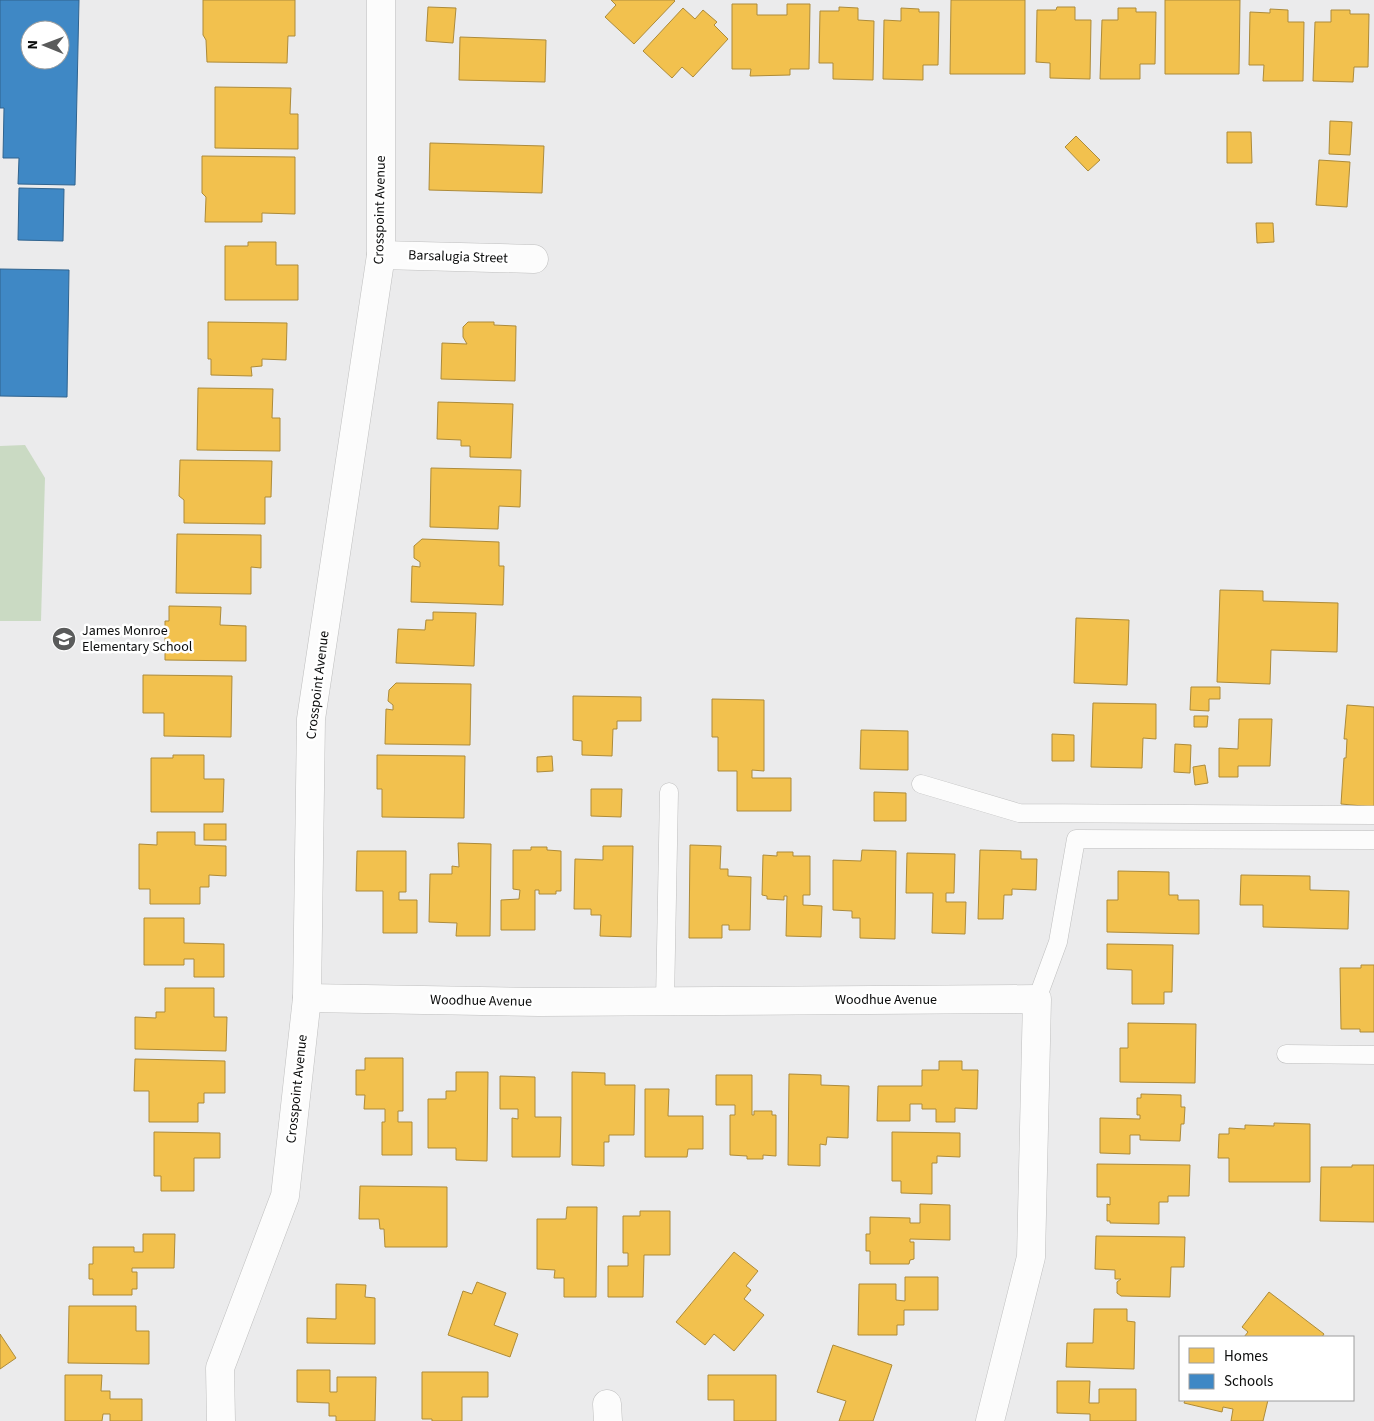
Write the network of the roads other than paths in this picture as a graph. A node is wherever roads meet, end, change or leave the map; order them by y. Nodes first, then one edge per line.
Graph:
1 (381, 0) edge
2 (381, 255) junction
3 (534, 260) dead end
4 (921, 784) dead end
5 (669, 792) dead end
6 (1374, 815) edge
7 (1374, 840) edge
8 (307, 998) junction
9 (1037, 999) junction
10 (665, 1001) junction
11 (1286, 1054) dead end
12 (1374, 1055) edge
13 (221, 1421) edge
14 (990, 1421) edge

1 - 2 street, Crosspoint Avenue
2 - 3 street, Barsalugia Street
2 - 8 street, Crosspoint Avenue
4 - 6 lane
5 - 10 lane
7 - 9 lane
8 - 10 street, Woodhue Avenue
8 - 13 street, Crosspoint Avenue
9 - 10 street, Woodhue Avenue
9 - 14 street
11 - 12 lane

